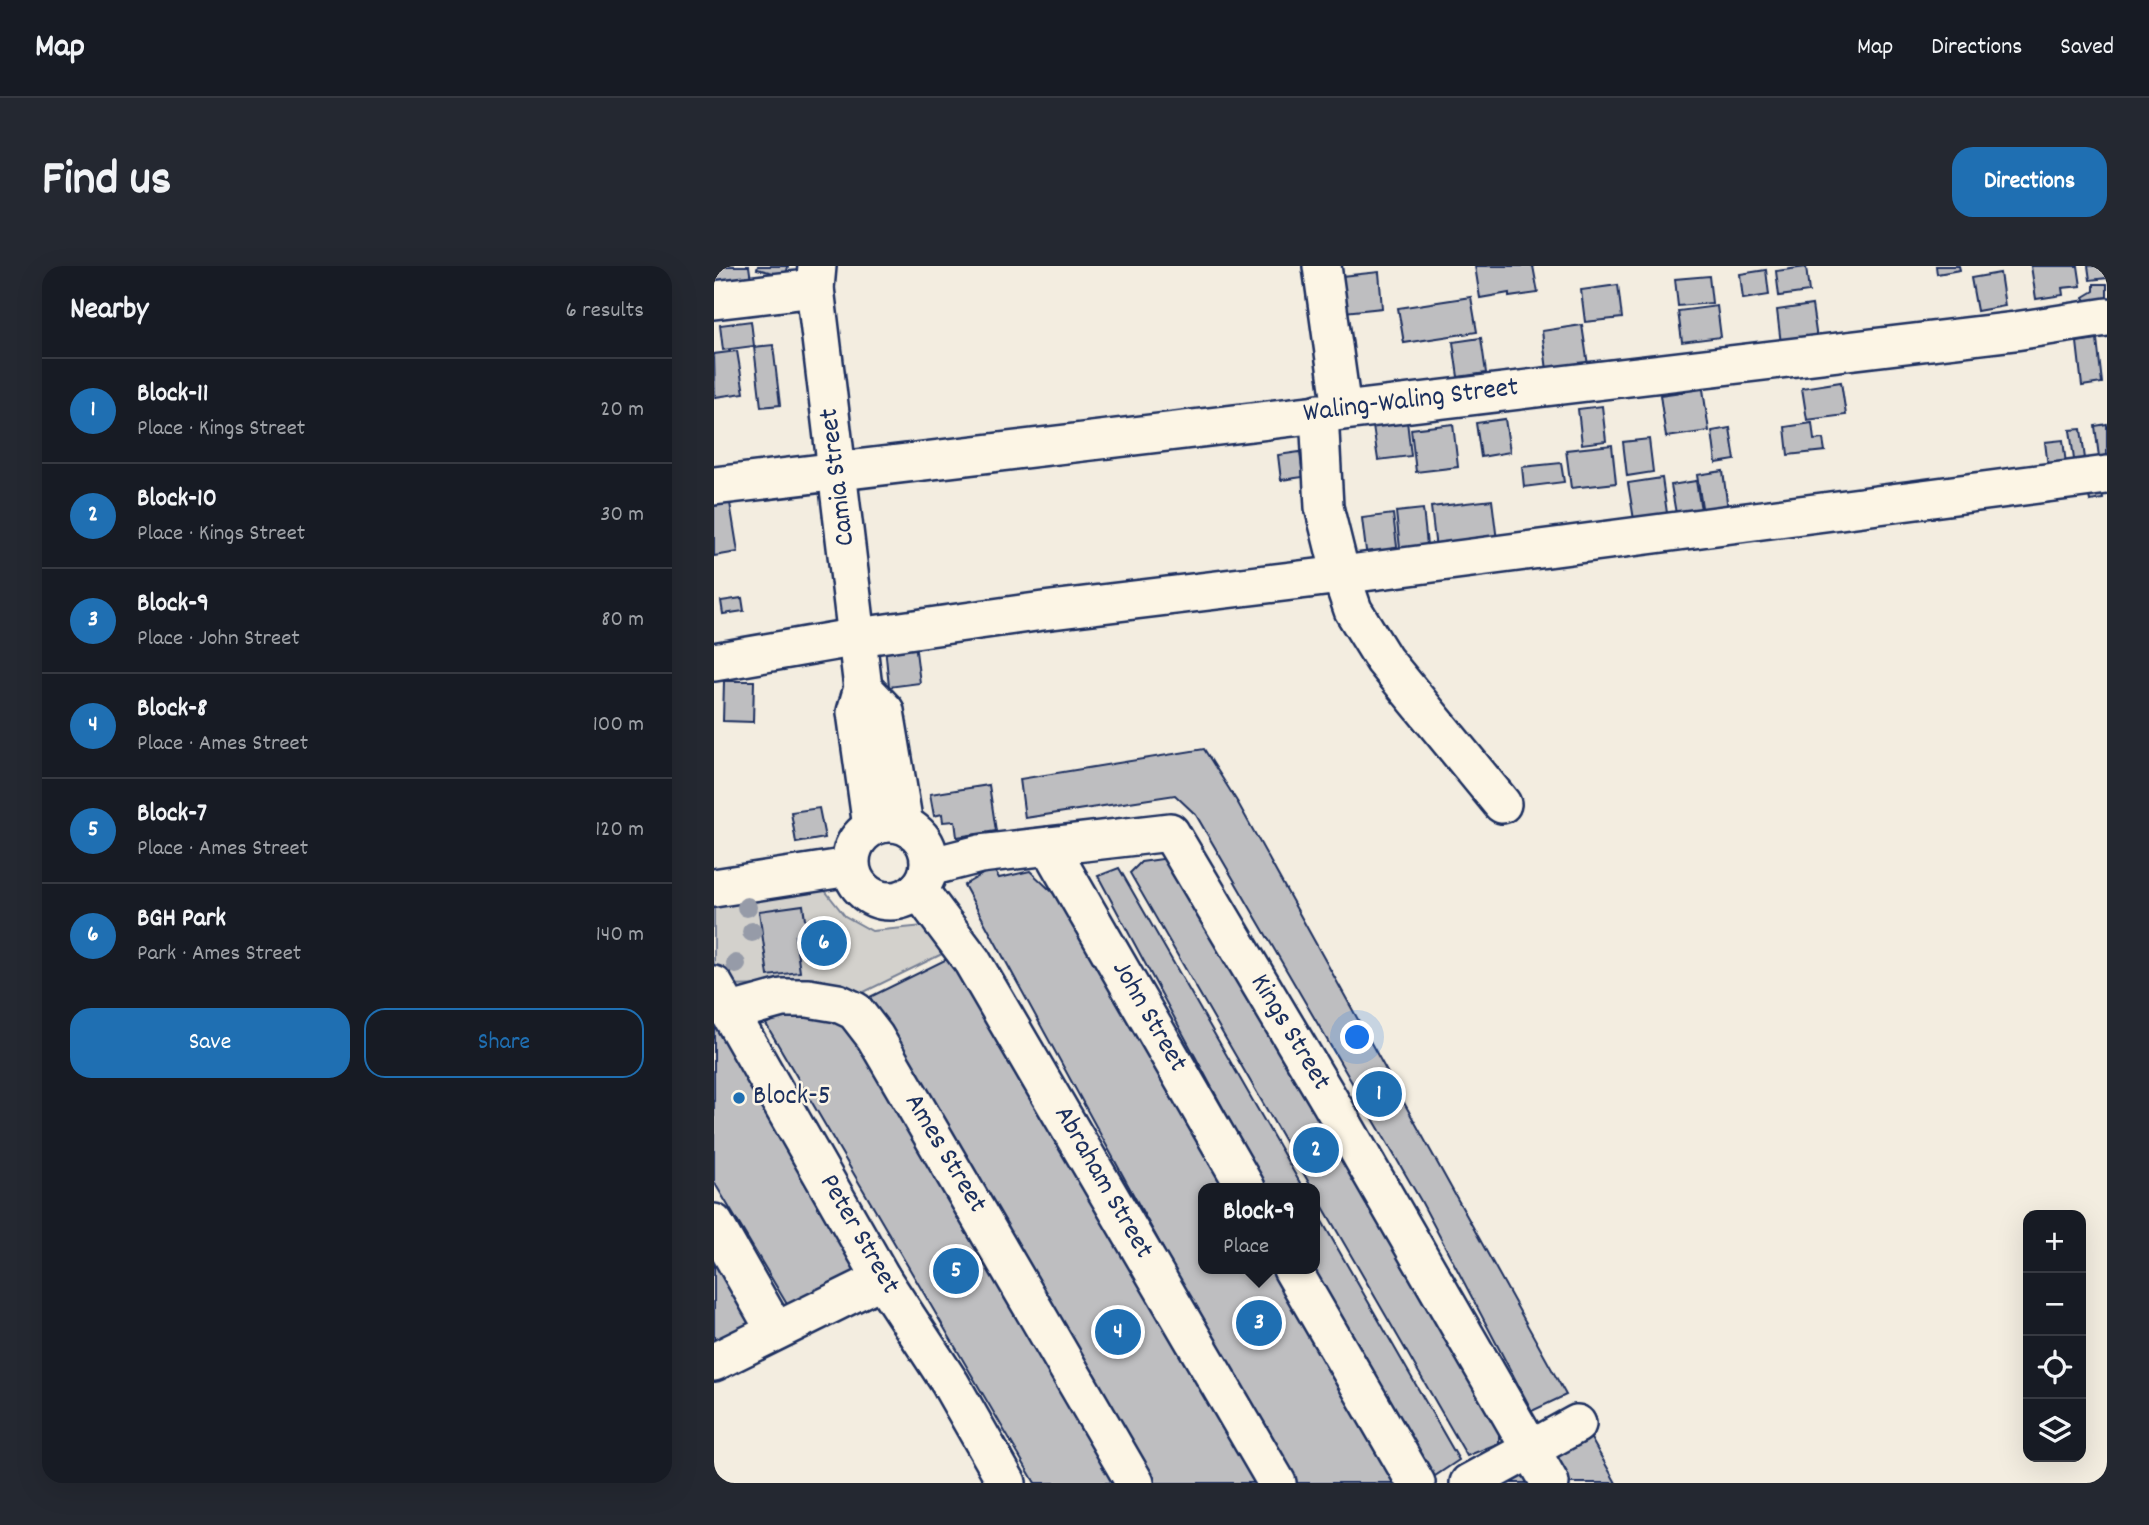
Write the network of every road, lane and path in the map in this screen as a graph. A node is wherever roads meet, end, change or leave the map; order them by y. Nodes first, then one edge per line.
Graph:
1 (1322, 266) edge
2 (816, 277) edge
3 (714, 300) edge
4 (2107, 317) edge
5 (1330, 412) junction
6 (838, 471) junction
7 (2107, 475) edge
8 (714, 486) edge
9 (1340, 575) junction
10 (858, 637) junction
11 (714, 662) edge
12 (1502, 804) dead end
13 (888, 826) junction
14 (1049, 846) junction
15 (850, 867) junction
16 (924, 878) junction
17 (714, 888) edge
18 (722, 998) edge
19 (1243, 1183) edge
20 (714, 1223) edge
21 (1295, 1274) edge
22 (882, 1279) junction
23 (775, 1330) junction
24 (714, 1362) edge
25 (1577, 1424) dead end
26 (1532, 1450) junction
27 (1007, 1483) edge
28 (1135, 1483) edge
29 (1277, 1483) edge
30 (1416, 1483) edge
31 (1469, 1483) edge
32 (1550, 1483) edge

1 - 5 street
2 - 3 street
2 - 6 street, Camia Street
4 - 5 street, Waling-Waling Street
5 - 6 street, Waling-Waling Street
5 - 9 street
6 - 8 street, Waling-Waling Street
6 - 10 street, Camia Street
7 - 9 street
9 - 10 street
9 - 12 street
10 - 11 street
10 - 13 street, Camia Street
13 - 15 street
13 - 16 street
14 - 16 street, Kings Street
14 - 19 street, John Street
14 - 26 street, Kings Street
15 - 16 street
15 - 17 street
16 - 29 street, Abraham Street
18 - 22 street, Peter Street
18 - 28 street, Ames Street
20 - 23 street
21 - 30 street
22 - 23 street
22 - 27 street, Peter Street
23 - 24 street
25 - 26 street
26 - 31 street
26 - 32 street, Kings Street

